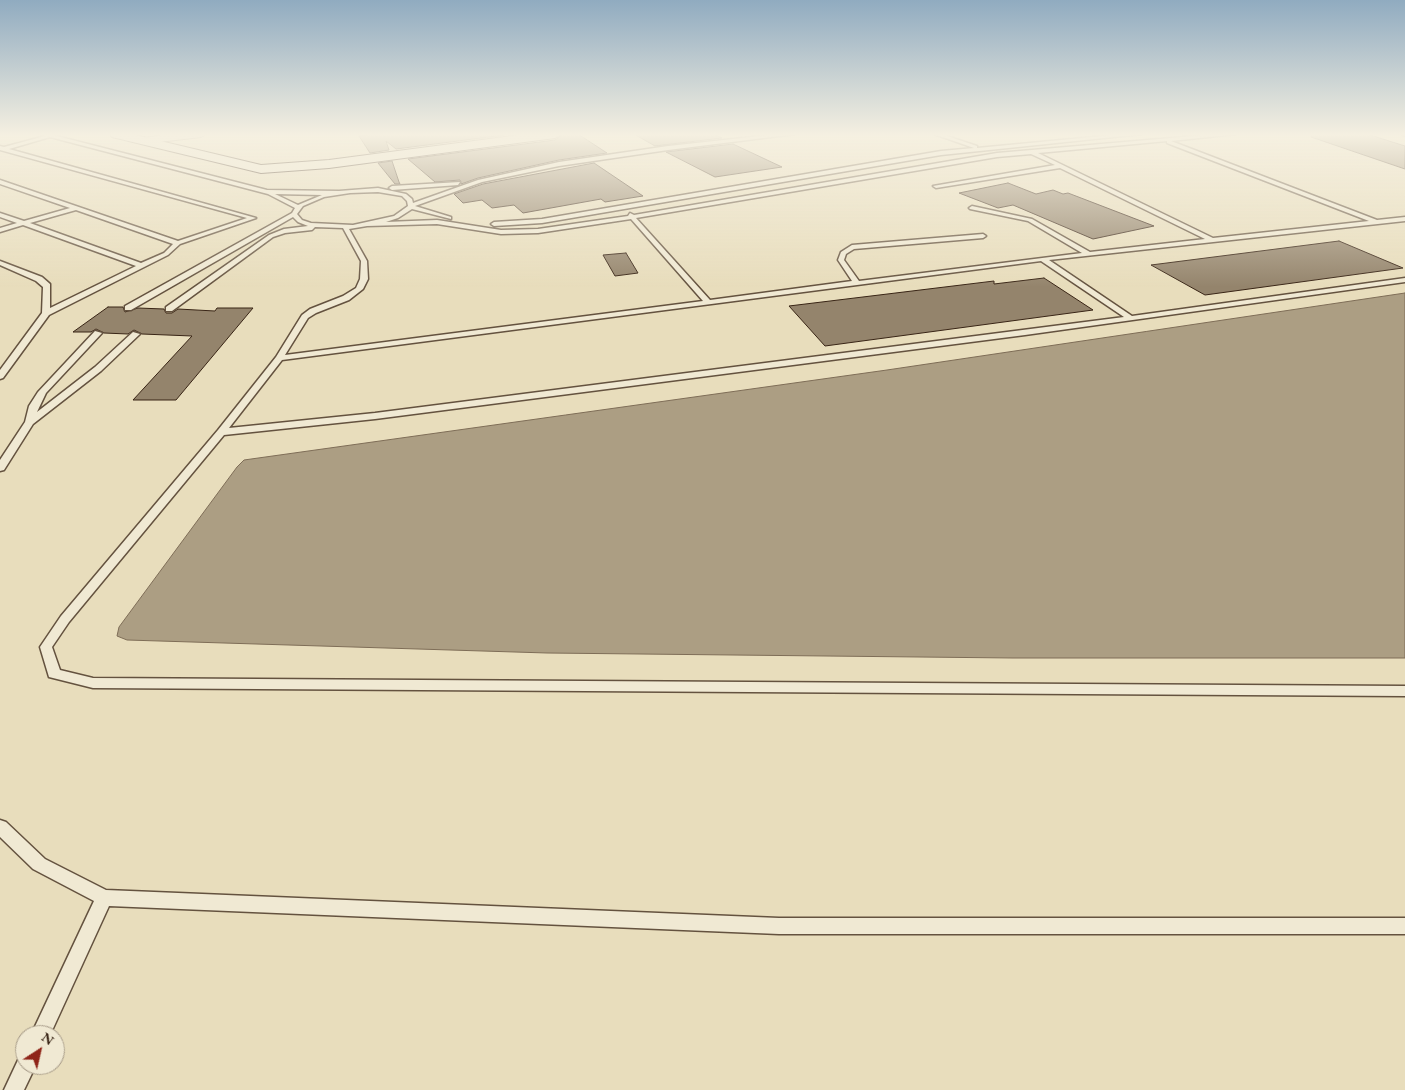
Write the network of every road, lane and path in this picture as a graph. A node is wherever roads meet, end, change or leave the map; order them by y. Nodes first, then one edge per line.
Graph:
1 (8, 185) edge
2 (132, 185) edge
3 (239, 185) edge
4 (429, 185) edge
5 (469, 185) edge
6 (753, 185) edge
7 (821, 185) edge
8 (943, 185) edge
9 (1099, 185) edge
10 (1280, 185) edge
11 (936, 186) dead end
12 (362, 190) junction
13 (267, 192) junction
14 (338, 193) junction
15 (411, 206) junction
16 (298, 207) junction
17 (77, 208) junction
18 (618, 208) junction
19 (972, 208) dead end
20 (294, 214) junction
21 (0, 215) edge
22 (634, 217) junction
23 (1404, 219) edge
24 (1375, 222) junction
25 (23, 223) junction
26 (369, 225) junction
27 (323, 227) junction
28 (345, 227) junction
29 (0, 230) edge
30 (983, 236) dead end
31 (1212, 240) junction
32 (178, 243) junction
33 (1089, 254) junction
34 (1042, 259) junction
35 (0, 263) edge
36 (142, 266) junction
37 (1405, 280) edge
38 (858, 283) junction
39 (709, 303) junction
40 (128, 308) dead end
41 (168, 309) dead end
42 (46, 313) junction
43 (1132, 319) junction
44 (98, 333) dead end
45 (136, 334) dead end
46 (279, 358) junction
47 (0, 376) edge
48 (30, 422) junction
49 (221, 432) junction
50 (0, 468) edge
51 (1405, 690) edge
52 (0, 827) edge
53 (104, 898) junction
54 (1405, 926) edge
55 (45, 1025) edge
56 (21, 1075) edge
57 (14, 1090) edge

1 - 17 lane
2 - 32 lane
3 - 13 lane
4 - 12 lane
5 - 15 lane
6 - 18 lane
7 - 22 lane
8 - 11 lane
9 - 31 lane
10 - 24 lane
12 - 14 lane
12 - 15 lane
13 - 14 lane
13 - 16 lane
14 - 16 lane
15 - 18 lane
15 - 26 lane
16 - 20 lane
17 - 25 lane
17 - 32 lane
18 - 22 lane
19 - 33 lane
20 - 27 lane
20 - 40 lane
21 - 25 lane
22 - 26 lane
22 - 39 lane
23 - 24 lane
24 - 31 lane
25 - 29 lane
25 - 36 lane
26 - 28 lane
27 - 28 lane
27 - 41 lane
28 - 46 lane
30 - 38 lane
31 - 33 lane
32 - 36 lane
33 - 34 lane
34 - 38 lane
34 - 43 lane
35 - 42 lane
36 - 42 lane
37 - 43 lane
38 - 39 lane
39 - 46 lane
42 - 47 lane
43 - 49 lane
44 - 48 lane
45 - 48 lane
46 - 49 lane
48 - 50 lane
49 - 51 lane
52 - 53 lane
53 - 54 lane
53 - 55 lane
56 - 57 lane

